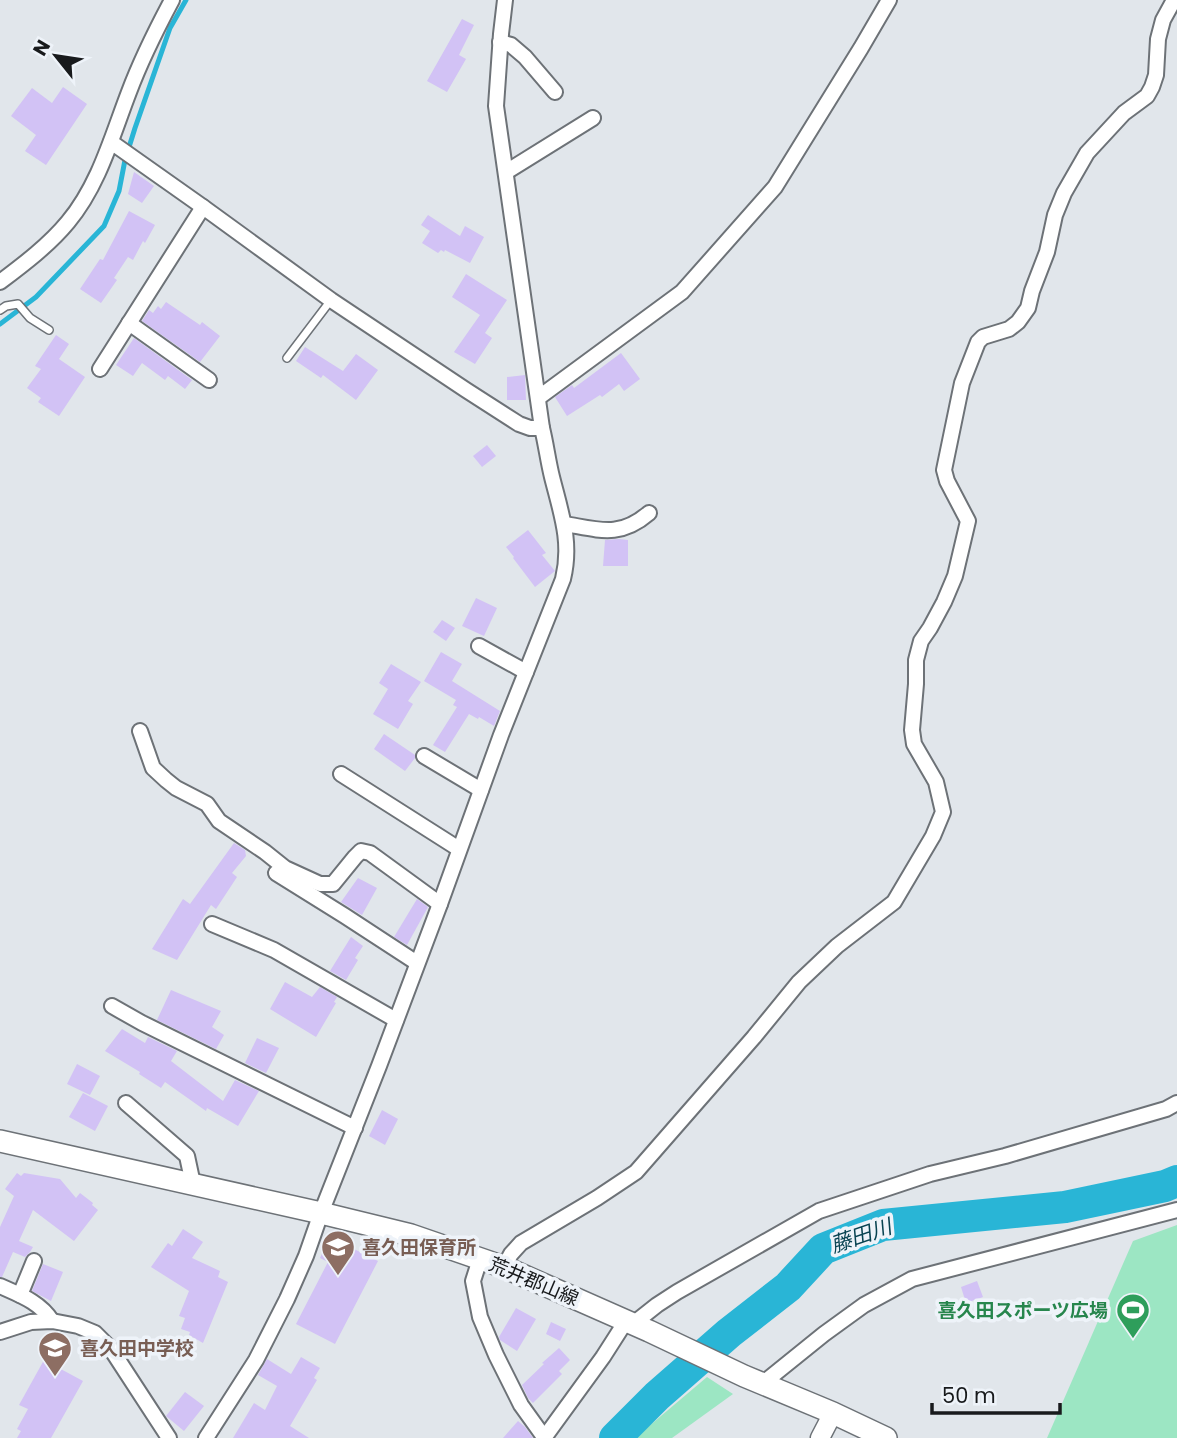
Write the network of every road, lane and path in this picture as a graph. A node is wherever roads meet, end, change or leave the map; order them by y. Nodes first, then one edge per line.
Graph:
1 (172, 0) edge
2 (505, 0) edge
3 (889, 0) edge
4 (1174, 0) edge
5 (500, 42) junction
6 (555, 92) dead end
7 (593, 118) dead end
8 (111, 142) junction
9 (506, 172) junction
10 (203, 207) junction
11 (0, 282) edge
12 (331, 300) junction
13 (0, 310) edge
14 (129, 323) junction
15 (49, 330) dead end
16 (287, 358) dead end
17 (100, 369) dead end
18 (209, 380) dead end
19 (538, 398) junction
20 (542, 428) junction
21 (649, 513) dead end
22 (565, 524) junction
23 (479, 646) dead end
24 (526, 673) junction
25 (140, 731) dead end
26 (424, 756) dead end
27 (341, 774) dead end
28 (481, 790) junction
29 (459, 849) junction
30 (276, 873) dead end
31 (440, 904) junction
32 (212, 924) dead end
33 (417, 963) junction
34 (112, 1006) dead end
35 (396, 1020) junction
36 (125, 1103) dead end
37 (1177, 1103) edge
38 (355, 1128) junction
39 (0, 1141) edge
40 (193, 1184) junction
41 (1177, 1210) edge
42 (321, 1213) junction
43 (480, 1259) junction
44 (34, 1261) dead end
45 (504, 1266) junction
46 (0, 1286) edge
47 (20, 1295) junction
48 (52, 1321) junction
49 (636, 1325) junction
50 (0, 1332) edge
51 (753, 1380) junction
52 (832, 1413) junction
53 (169, 1438) edge
54 (206, 1438) edge
55 (544, 1438) edge
56 (820, 1438) edge
57 (886, 1438) edge

1 - 8 street
2 - 5 street
3 - 19 street
4 - 45 street
5 - 6 street
5 - 9 street
7 - 9 street
8 - 10 street
8 - 11 street
9 - 19 street
10 - 12 street
10 - 14 street
12 - 16 lane
12 - 20 street
13 - 15 lane
14 - 17 street
14 - 18 street
19 - 20 street
20 - 22 street
21 - 22 street
22 - 24 street
23 - 24 street
24 - 28 street
25 - 31 street
26 - 28 street
27 - 29 street
28 - 29 street
29 - 31 street
30 - 33 street
31 - 33 street
32 - 35 street
33 - 35 street
34 - 38 street
35 - 38 street
36 - 40 street
37 - 49 street
38 - 42 street
39 - 40 main road, 荒井郡山線
40 - 42 main road, 荒井郡山線
41 - 51 street
42 - 43 main road, 荒井郡山線
42 - 54 street
43 - 45 main road, 荒井郡山線
43 - 55 street
44 - 47 street
45 - 49 main road, 荒井郡山線
46 - 47 street
47 - 48 street
48 - 50 street
48 - 53 street
49 - 51 main road, 荒井郡山線
49 - 55 street
51 - 52 main road, 荒井郡山線
52 - 56 street
52 - 57 main road, 荒井郡山線

